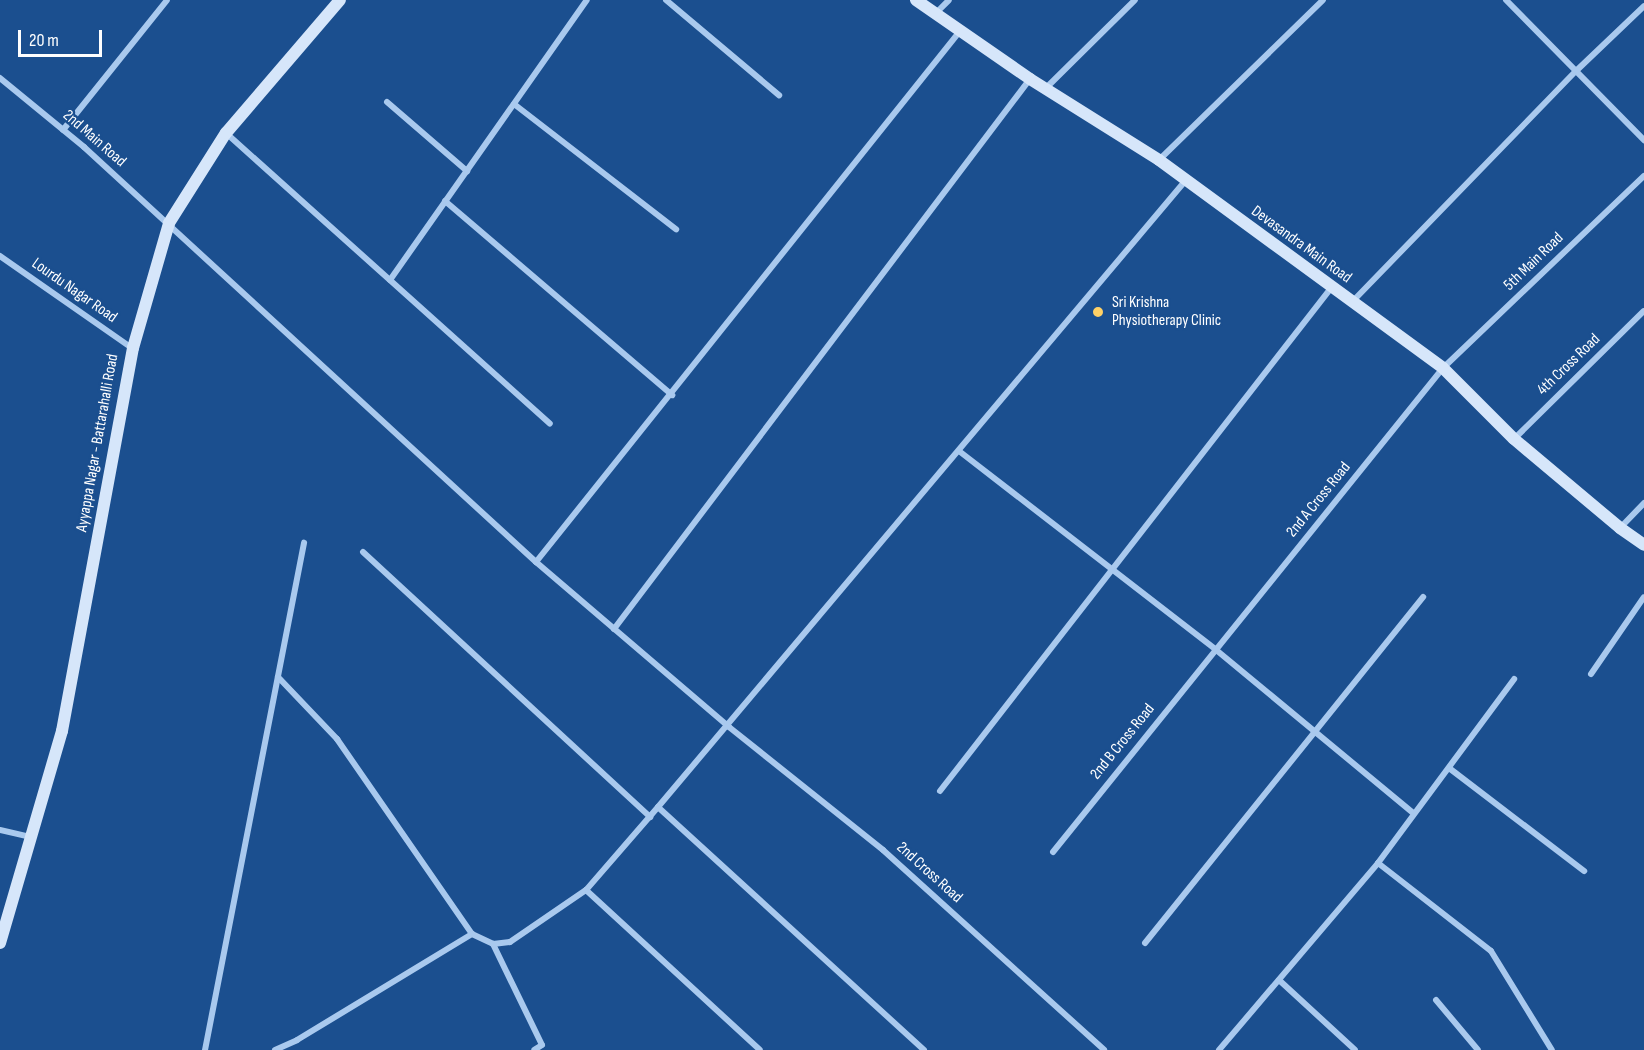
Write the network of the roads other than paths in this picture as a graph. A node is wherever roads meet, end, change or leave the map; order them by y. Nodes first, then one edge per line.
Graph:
1 (167, 0) edge
2 (340, 0) edge
3 (587, 0) edge
4 (666, 0) edge
5 (916, 0) edge
6 (949, 0) edge
7 (1135, 0) edge
8 (1323, 0) edge
9 (1506, 0) edge
10 (1644, 6) edge
11 (936, 14) junction
12 (960, 31) junction
13 (1576, 71) junction
14 (0, 78) edge
15 (1030, 79) junction
16 (1046, 88) junction
17 (779, 95) dead end
18 (387, 102) dead end
19 (514, 104) junction
20 (63, 130) junction
21 (226, 133) junction
22 (1644, 141) edge
23 (1159, 160) junction
24 (467, 171) junction
25 (1644, 176) edge
26 (1186, 180) junction
27 (445, 201) junction
28 (169, 223) junction
29 (676, 229) dead end
30 (0, 256) edge
31 (390, 280) junction
32 (1331, 288) junction
33 (1351, 302) junction
34 (1644, 311) edge
35 (133, 348) junction
36 (1443, 368) junction
37 (672, 394) junction
38 (550, 424) dead end
39 (1514, 439) junction
40 (959, 451) junction
41 (1644, 503) edge
42 (1620, 528) junction
43 (304, 543) dead end
44 (1644, 545) edge
45 (363, 552) dead end
46 (536, 562) junction
47 (1423, 597) dead end
48 (1644, 597) edge
49 (614, 628) junction
50 (1215, 649) junction
51 (1591, 674) dead end
52 (278, 677) junction
53 (1514, 679) dead end
54 (729, 727) junction
55 (1315, 732) junction
56 (1449, 768) junction
57 (940, 791) dead end
58 (658, 807) junction
59 (1413, 813) junction
60 (650, 817) junction
61 (0, 831) edge
62 (31, 837) junction
63 (1053, 852) dead end
64 (1378, 863) junction
65 (1584, 872) dead end
66 (586, 890) junction
67 (471, 934) junction
68 (0, 943) edge
69 (1146, 943) dead end
70 (493, 944) junction
71 (1278, 980) junction
72 (1436, 1000) dead end
73 (205, 1050) edge
74 (275, 1050) edge
75 (534, 1050) edge
76 (760, 1050) edge
77 (924, 1050) edge
78 (1104, 1050) edge
79 (1219, 1050) edge
80 (1355, 1050) edge
81 (1478, 1050) edge
82 (1552, 1050) edge

1 - 20 street
2 - 21 main road, Ayyappa Nagar - Battarahalli Road
3 - 19 street
4 - 17 street
5 - 11 main road, Devasandra Main Road
6 - 11 street
7 - 16 street
8 - 23 street
9 - 13 street
10 - 13 street
11 - 12 main road, Devasandra Main Road
12 - 15 main road, Devasandra Main Road
12 - 37 street
13 - 22 street
13 - 33 street
14 - 20 street, 2nd Main Road
15 - 16 main road, Devasandra Main Road
15 - 49 street
16 - 23 main road, Devasandra Main Road
18 - 24 street
19 - 24 street
19 - 29 street
20 - 28 street, 2nd Main Road
21 - 28 main road, Ayyappa Nagar - Battarahalli Road
21 - 31 street
23 - 26 main road, Devasandra Main Road
24 - 27 street
25 - 36 street, 5th Main Road
26 - 32 main road, Devasandra Main Road
26 - 40 street
27 - 31 street
27 - 37 street
28 - 35 main road, Ayyappa Nagar - Battarahalli Road
28 - 46 street, 2nd Main Road
30 - 35 street, Lourdu Nagar Road
31 - 38 street
32 - 33 main road, Devasandra Main Road
32 - 57 street
33 - 36 main road, Devasandra Main Road
34 - 39 street, 4th Cross Road
35 - 62 main road, Ayyappa Nagar - Battarahalli Road
36 - 39 main road, Devasandra Main Road
36 - 50 street, 2nd A Cross Road
37 - 46 street
39 - 42 main road, Devasandra Main Road
40 - 50 street
40 - 54 street
41 - 42 street
42 - 44 main road, Devasandra Main Road
43 - 52 street
45 - 60 street
46 - 49 street, 2nd Cross Road
47 - 55 street
48 - 51 street
49 - 54 street, 2nd Cross Road
50 - 55 street
50 - 63 street, 2nd B Cross Road
52 - 67 street
52 - 73 street
53 - 56 street
54 - 58 street
54 - 78 street, 2nd Cross Road
55 - 59 street
55 - 69 street
56 - 59 street
56 - 65 street
58 - 60 street
58 - 77 street
59 - 64 street
60 - 66 street
61 - 62 street
62 - 68 main road, Ayyappa Nagar - Battarahalli Road
64 - 71 street
64 - 82 street
66 - 70 street
66 - 76 street
67 - 70 street
67 - 74 street
70 - 75 street
71 - 79 street
71 - 80 street
72 - 81 street

